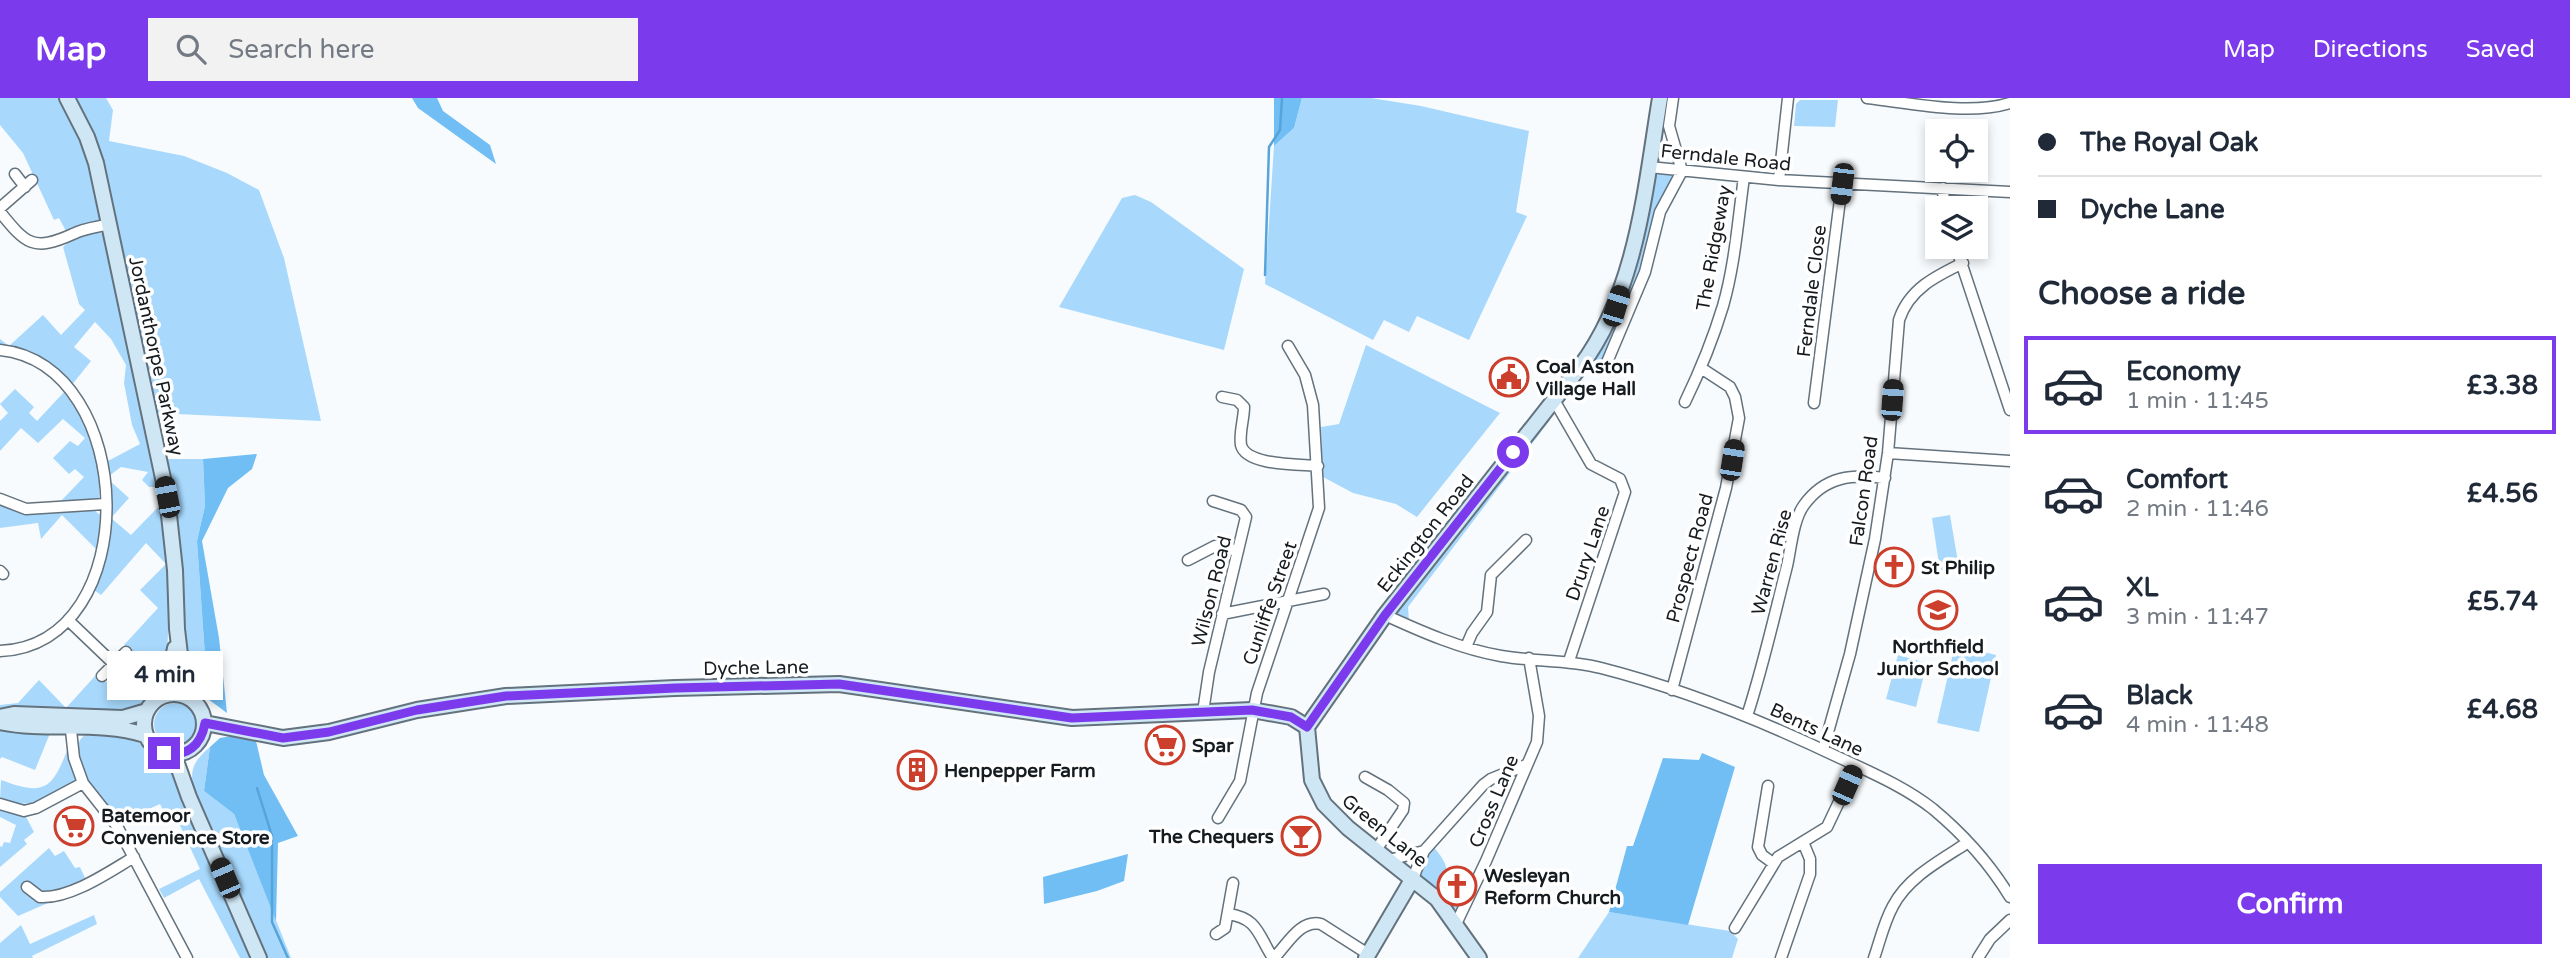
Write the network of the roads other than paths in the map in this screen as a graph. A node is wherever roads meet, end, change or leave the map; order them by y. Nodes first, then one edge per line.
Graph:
1 (67, 98) edge
2 (1660, 98) edge
3 (1673, 98) edge
4 (1788, 98) edge
5 (1867, 98) edge
6 (2010, 103) edge
7 (1649, 167) junction
8 (1682, 171) junction
9 (15, 174) dead end
10 (1744, 177) junction
11 (1779, 180) junction
12 (1842, 184) junction
13 (1943, 188) junction
14 (2010, 192) edge
15 (1943, 196) edge
16 (0, 210) edge
17 (110, 224) junction
18 (1961, 259) edge
19 (1963, 263) junction
20 (1288, 346) dead end
21 (0, 350) edge
22 (1605, 367) dead end
23 (1701, 368) junction
24 (1222, 397) dead end
25 (1554, 400) junction
26 (1685, 402) dead end
27 (1814, 403) dead end
28 (2010, 410) edge
29 (1888, 453) junction
30 (2010, 461) edge
31 (1318, 466) junction
32 (1885, 478) junction
33 (0, 499) edge
34 (1213, 501) dead end
35 (105, 504) junction
36 (1526, 540) dead end
37 (1238, 551) junction
38 (1188, 560) dead end
39 (1324, 594) dead end
40 (1289, 601) junction
41 (1222, 614) junction
42 (1385, 615) junction
43 (68, 620) junction
44 (177, 629) junction
45 (1466, 647) junction
46 (0, 652) edge
47 (126, 652) dead end
48 (1529, 658) junction
49 (1569, 661) junction
50 (114, 664) junction
51 (102, 676) dead end
52 (1672, 691) junction
53 (157, 699) junction
54 (191, 699) junction
55 (1252, 710) junction
56 (147, 711) junction
57 (1202, 712) junction
58 (1747, 716) junction
59 (0, 717) edge
60 (70, 721) junction
61 (0, 722) edge
62 (205, 723) junction
63 (1307, 727) junction
64 (145, 735) junction
65 (1823, 750) junction
66 (174, 755) junction
67 (1526, 765) junction
68 (1856, 765) junction
69 (1499, 775) junction
70 (1365, 777) dead end
71 (83, 783) junction
72 (1768, 786) dead end
73 (1513, 793) junction
74 (0, 804) edge
75 (1218, 818) dead end
76 (1803, 842) junction
77 (1968, 843) junction
78 (1376, 850) junction
79 (1424, 851) junction
80 (134, 857) junction
81 (1389, 860) junction
82 (1773, 863) junction
83 (1413, 878) junction
84 (1233, 883) dead end
85 (27, 887) dead end
86 (2010, 897) edge
87 (1228, 914) junction
88 (2010, 920) edge
89 (1456, 924) junction
90 (1735, 928) dead end
91 (1216, 934) dead end
92 (1367, 956) edge
93 (187, 958) edge
94 (259, 958) edge
95 (1274, 958) edge
96 (1479, 958) edge
97 (1781, 958) edge
98 (1874, 958) edge
99 (1979, 958) edge

1 - 17 main road, Jordanthorpe Parkway
2 - 7 main road, Eckington Road
3 - 8 street
4 - 11 street
5 - 6 street
7 - 8 street, Ferndale Road
7 - 25 main road, Eckington Road
8 - 10 street, Ferndale Road
8 - 22 street
9 - 16 street
10 - 11 street, Ferndale Road
10 - 23 street, The Ridgeway
11 - 12 street, Ferndale Road
12 - 13 street, Ferndale Road
12 - 27 street, Ferndale Close
13 - 14 street, Ferndale Road
13 - 15 street
16 - 17 street
17 - 44 main road, Jordanthorpe Parkway
18 - 19 street
19 - 28 street
19 - 29 street, Falcon Road
20 - 31 street, Cunliffe Street
21 - 35 street
23 - 26 street, The Ridgeway
23 - 52 street, Prospect Road
24 - 31 street
25 - 42 main road, Eckington Road
25 - 49 street, Drury Lane
29 - 30 street
29 - 32 street, Falcon Road
31 - 40 street, Cunliffe Street
32 - 58 street, Warren Rise
32 - 65 street, Falcon Road
33 - 35 street
34 - 37 street, Wilson Road
35 - 43 street
36 - 45 street
37 - 38 street
37 - 41 street, Wilson Road
39 - 40 street
40 - 41 street
40 - 55 street, Cunliffe Street
41 - 57 street, Wilson Road
42 - 45 street, Bents Lane
42 - 63 main road, Eckington Road
43 - 46 street
43 - 50 street
44 - 53 main road, Jordanthorpe Parkway
44 - 54 main road, Jordanthorpe Parkway
45 - 48 street, Bents Lane
47 - 50 street
48 - 49 street, Bents Lane
48 - 67 street, Cross Lane
49 - 52 street, Bents Lane
50 - 51 street
52 - 58 street, Bents Lane
53 - 54 main road
53 - 56 main road
54 - 62 main road
55 - 57 main road, Dyche Lane
55 - 63 main road, Dyche Lane
55 - 75 street, Cunliffe Street
56 - 60 main road
56 - 64 main road
57 - 62 main road, Dyche Lane
58 - 65 street, Bents Lane
59 - 60 main road
60 - 61 main road
60 - 64 main road
60 - 71 street
62 - 66 main road
63 - 78 main road, Green Lane
64 - 66 main road
65 - 68 street, Bents Lane
66 - 94 main road
67 - 69 street
67 - 73 street, Cross Lane
68 - 76 street
68 - 77 street, Bents Lane
69 - 73 street
69 - 79 street
70 - 78 street
71 - 74 street
71 - 80 street
72 - 82 street
73 - 89 street, Cross Lane
76 - 82 street
76 - 97 street
77 - 86 street, Bents Lane
77 - 98 street
78 - 81 main road, Green Lane
79 - 81 street
79 - 83 street
80 - 85 street
80 - 93 street
81 - 83 main road, Green Lane
82 - 90 street
83 - 89 main road, Green Lane
83 - 92 main road
84 - 87 street
87 - 91 street
87 - 95 street
88 - 99 street
89 - 96 main road, Green Lane
92 - 95 street

